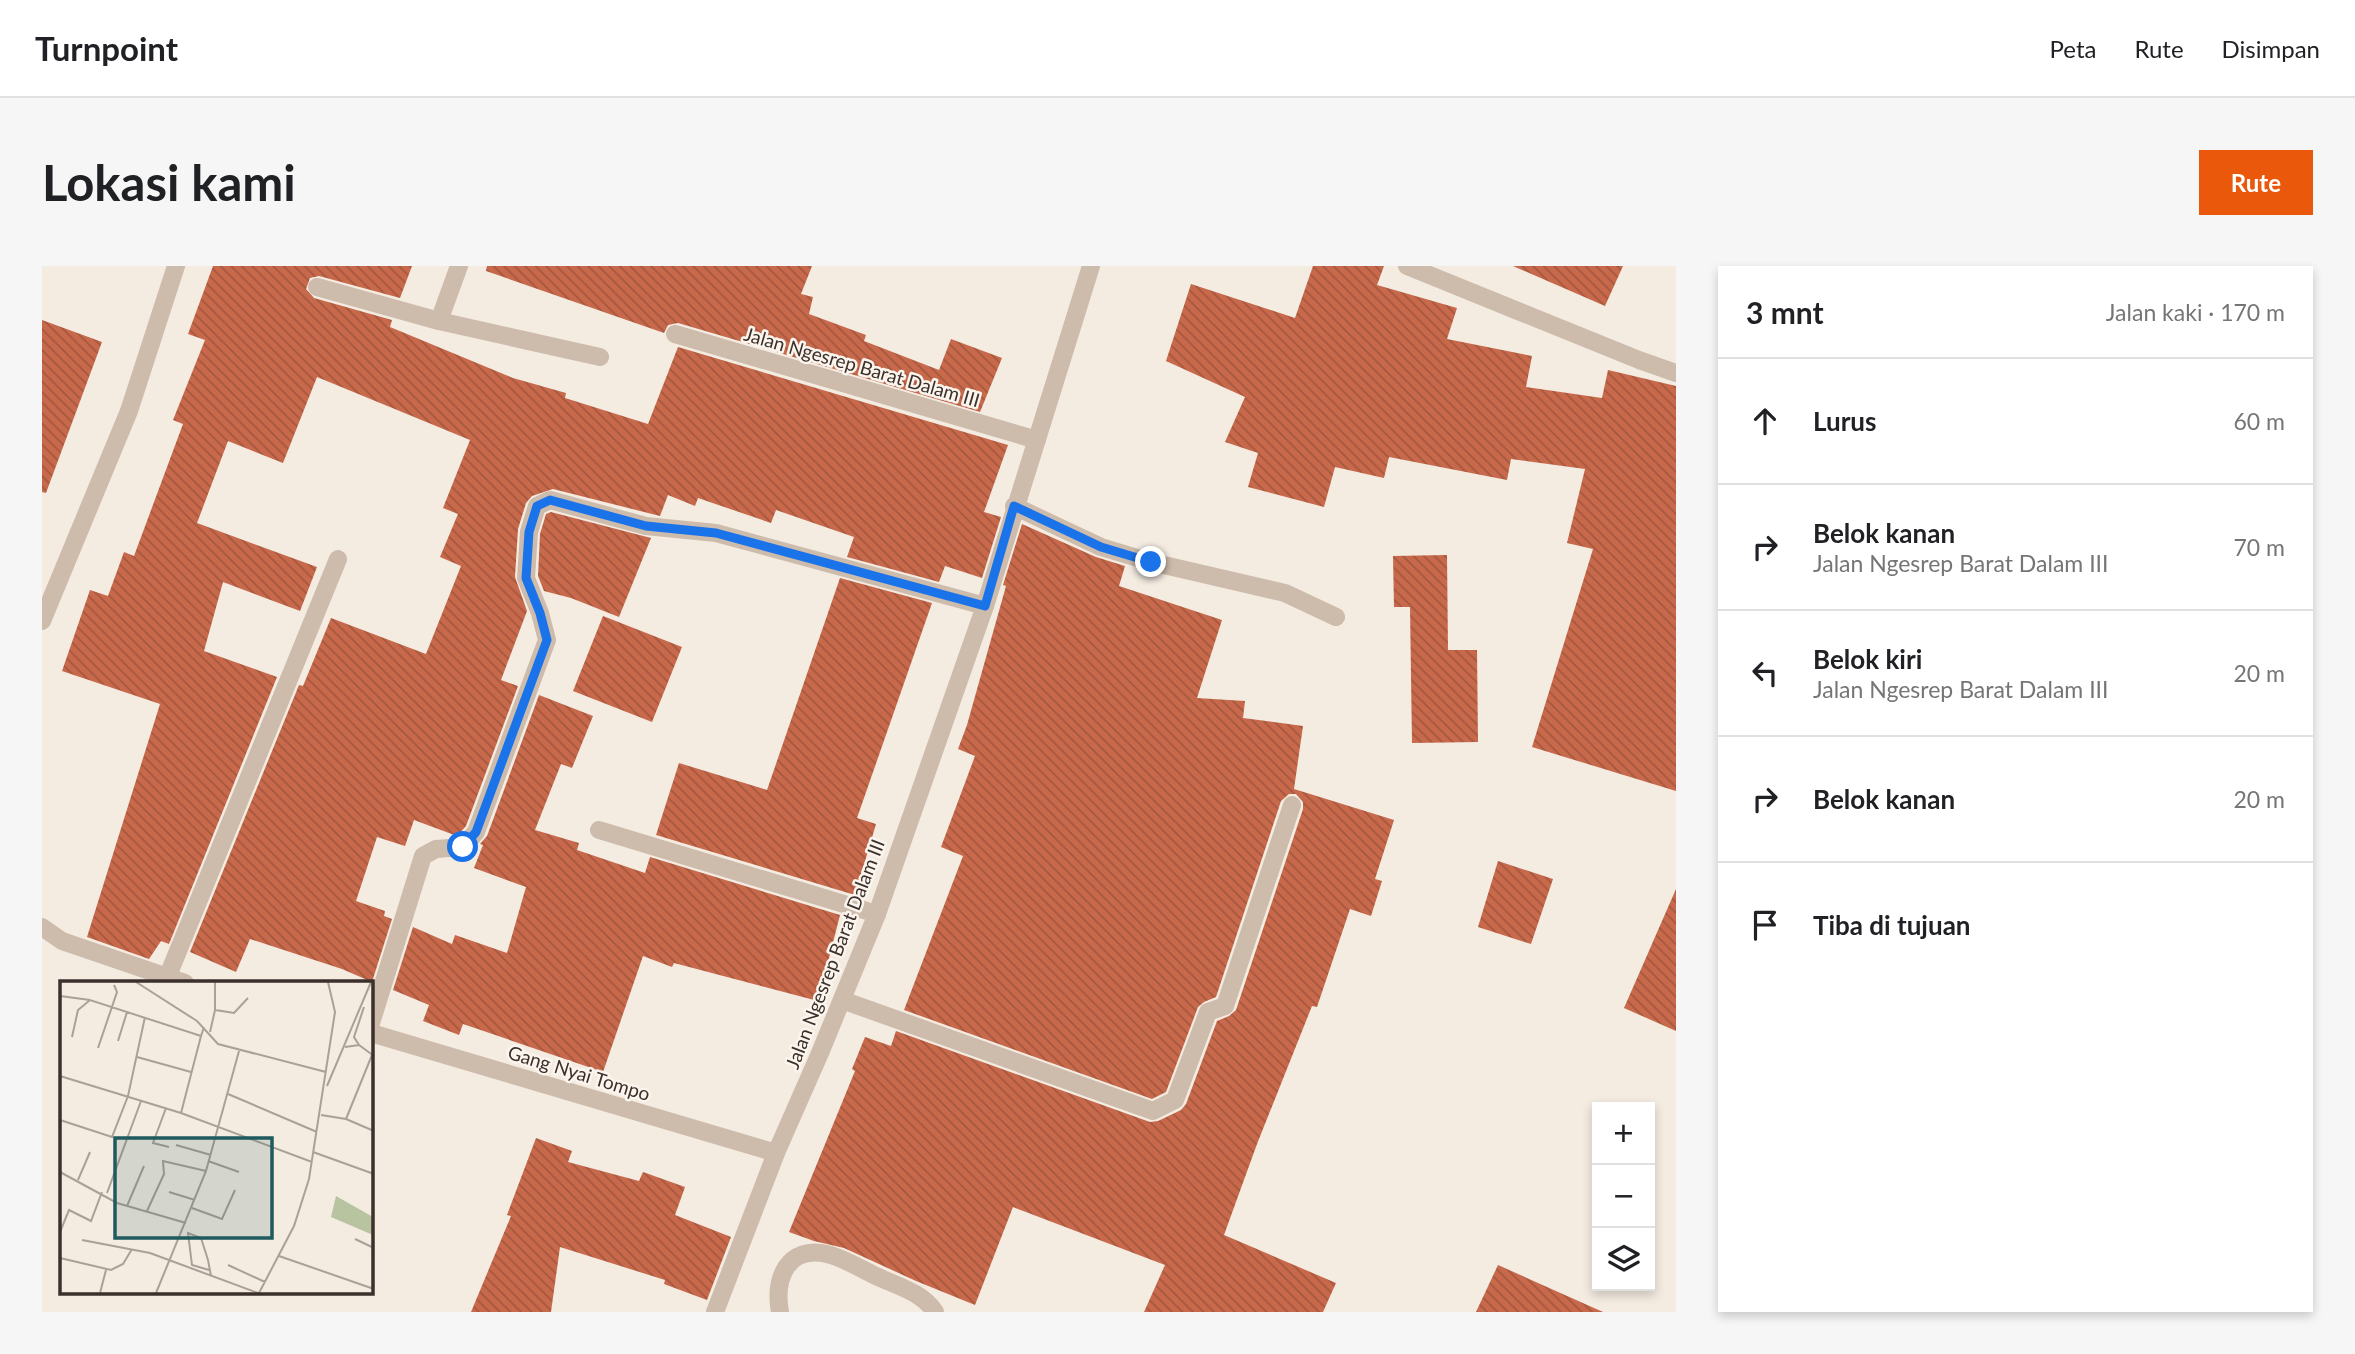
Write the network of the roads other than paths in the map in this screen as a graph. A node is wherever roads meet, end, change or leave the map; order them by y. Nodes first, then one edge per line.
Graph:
1 (176, 266) edge
2 (459, 266) edge
3 (1091, 266) edge
4 (1406, 266) edge
5 (317, 287) dead end
6 (439, 321) junction
7 (675, 334) dead end
8 (600, 358) dead end
9 (1676, 373) edge
10 (1037, 440) junction
11 (1014, 506) junction
12 (338, 559) dead end
13 (985, 606) junction
14 (1336, 617) dead end
15 (42, 621) edge
16 (1293, 805) dead end
17 (599, 830) dead end
18 (877, 914) junction
19 (42, 927) edge
20 (176, 981) edge
21 (842, 1000) junction
22 (373, 1017) edge
23 (373, 1034) edge
24 (776, 1153) junction
25 (715, 1312) edge
26 (780, 1312) edge
27 (936, 1312) edge

1 - 15 street
2 - 6 street
3 - 10 street, Jalan Ngesrep Barat Dalam III
4 - 9 street
5 - 6 street
6 - 8 street
7 - 10 street, Jalan Ngesrep Barat Dalam III
10 - 11 street, Jalan Ngesrep Barat Dalam III
11 - 13 street, Jalan Ngesrep Barat Dalam III
11 - 14 street
12 - 20 street
13 - 18 street, Jalan Ngesrep Barat Dalam III
13 - 22 street
16 - 21 street
17 - 18 street
18 - 21 street, Jalan Ngesrep Barat Dalam III
19 - 20 street
21 - 24 street, Jalan Ngesrep Barat Dalam III
23 - 24 street, Gang Nyai Tompo
24 - 25 street, Jalan Ngesrep Barat Dalam III
26 - 27 street

